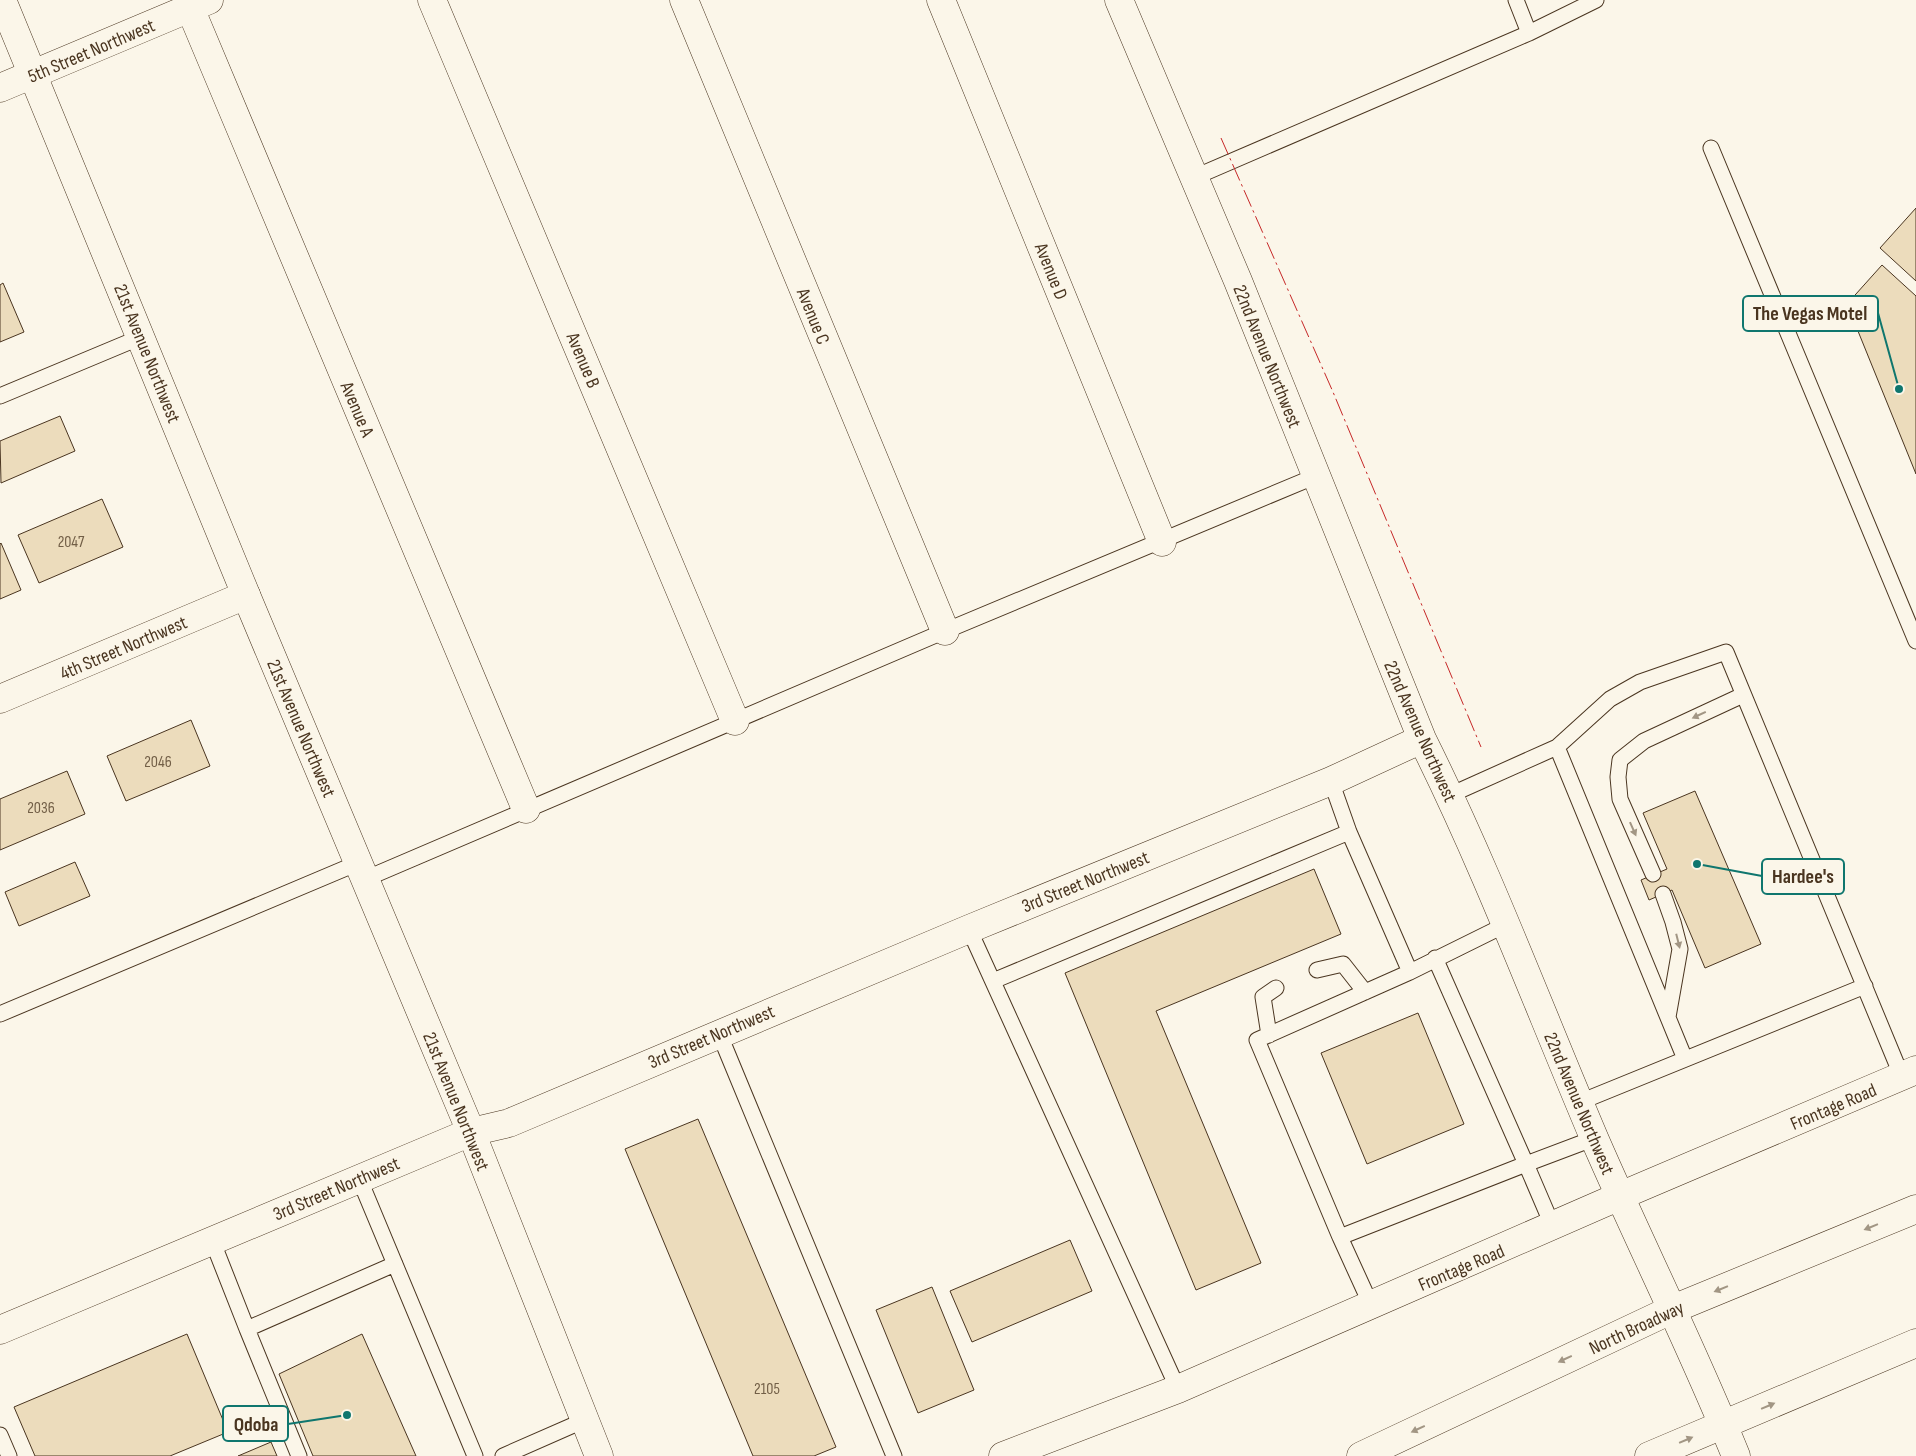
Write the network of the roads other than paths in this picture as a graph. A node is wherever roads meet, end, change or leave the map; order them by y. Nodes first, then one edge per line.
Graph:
1 (2, 0) edge
2 (432, 0) edge
3 (684, 0) edge
4 (942, 0) edge
5 (1119, 0) edge
6 (1516, 0) edge
7 (1596, 0) edge
8 (200, 4) edge
9 (1529, 33) junction
10 (33, 74) junction
11 (0, 88) edge
12 (1711, 148) dead end
13 (1194, 177) junction
14 (141, 337) junction
15 (0, 396) edge
16 (1316, 476) junction
17 (1162, 542) junction
18 (246, 594) junction
19 (945, 631) junction
20 (1916, 641) edge
21 (1743, 695) junction
22 (0, 699) edge
23 (735, 721) junction
24 (1422, 740) junction
25 (1557, 747) junction
26 (1331, 781) junction
27 (1450, 795) junction
28 (526, 809) junction
29 (1349, 832) junction
30 (362, 871) junction
31 (1654, 874) dead end
32 (1662, 894) dead end
33 (1505, 925) junction
34 (969, 929) junction
35 (1435, 958) junction
36 (1317, 970) dead end
37 (1410, 972) junction
38 (993, 981) junction
39 (1865, 986) junction
40 (1276, 988) dead end
41 (1364, 992) junction
42 (0, 1014) edge
43 (1668, 1017) junction
44 (719, 1033) junction
45 (1269, 1035) junction
46 (1685, 1059) junction
47 (1909, 1073) edge
48 (1580, 1102) junction
49 (471, 1132) junction
50 (1595, 1138) junction
51 (1526, 1164) junction
52 (359, 1178) junction
53 (1620, 1196) junction
54 (1916, 1209) edge
55 (1553, 1227) junction
56 (1340, 1237) junction
57 (212, 1240) junction
58 (395, 1264) junction
59 (1371, 1305) junction
60 (1673, 1309) junction
61 (247, 1329) junction
62 (0, 1330) edge
63 (1916, 1343) edge
64 (1178, 1389) junction
65 (585, 1420) junction
66 (1723, 1425) junction
67 (0, 1435) edge
68 (9, 1456) edge
69 (300, 1456) edge
70 (475, 1456) edge
71 (503, 1456) edge
72 (599, 1456) edge
73 (894, 1456) edge
74 (1003, 1456) edge
75 (1361, 1456) edge
76 (1649, 1456) edge
77 (1736, 1456) edge

1 - 10 street, 21st Avenue Northwest
2 - 23 street, Avenue B
3 - 19 street, Avenue C
4 - 17 street, Avenue D
5 - 13 street, 22nd Avenue Northwest
6 - 9 lane
7 - 9 lane
8 - 10 street, 5th Street Northwest
8 - 28 street, Avenue A
9 - 13 lane
10 - 11 street, 5th Street Northwest
10 - 14 street, 21st Avenue Northwest
12 - 20 lane
13 - 16 street, 22nd Avenue Northwest
14 - 15 lane
14 - 18 street, 21st Avenue Northwest
16 - 17 lane
16 - 24 street, 22nd Avenue Northwest
17 - 19 lane
18 - 22 street, 4th Street Northwest
18 - 30 street, 21st Avenue Northwest
19 - 23 lane
21 - 25 lane
21 -> 31 lane
21 - 39 lane
23 - 28 lane
24 - 26 street, 3rd Street Northwest
24 - 27 street, 22nd Avenue Northwest
25 - 27 lane
25 - 43 lane
26 - 29 lane
26 - 34 street, 3rd Street Northwest
27 - 33 street, 22nd Avenue Northwest
28 - 30 lane
29 - 37 lane
29 - 38 lane
30 - 42 lane
30 - 49 street, 21st Avenue Northwest
32 -> 43 lane
33 - 35 lane
33 - 48 street, 22nd Avenue Northwest
34 - 38 lane
34 - 44 street, 3rd Street Northwest
35 - 37 lane
35 - 51 lane
36 - 41 lane
37 - 41 lane
38 - 64 lane
39 - 46 lane
39 - 47 lane
40 - 45 lane
41 - 45 lane
43 - 46 lane
44 - 49 street, 3rd Street Northwest
44 - 73 lane
45 - 56 lane
46 - 48 lane
47 - 53 street, Frontage Road
48 - 50 street, 22nd Avenue Northwest
49 - 52 street, 3rd Street Northwest
49 - 65 street, 21st Avenue Northwest
50 - 51 lane
50 - 53 street, 22nd Avenue Northwest
51 - 55 lane
51 - 56 lane
52 - 57 street, 3rd Street Northwest
52 - 58 lane
53 - 55 street, Frontage Road
53 - 60 street, 22nd Avenue Northwest
54 -> 60 street, North Broadway
55 - 59 street, Frontage Road
56 - 59 lane
57 - 61 lane
57 - 62 street, 3rd Street Northwest
58 - 61 lane
58 - 70 lane
59 - 64 street, Frontage Road
60 - 66 street, 22nd Avenue Northwest
60 -> 75 street, North Broadway
61 - 69 lane
66 -> 63 street
64 - 74 street, Frontage Road
65 - 71 lane
65 - 72 street, 21st Avenue Northwest
76 -> 66 street
66 - 77 street, 22nd Avenue Northwest
67 - 68 lane

